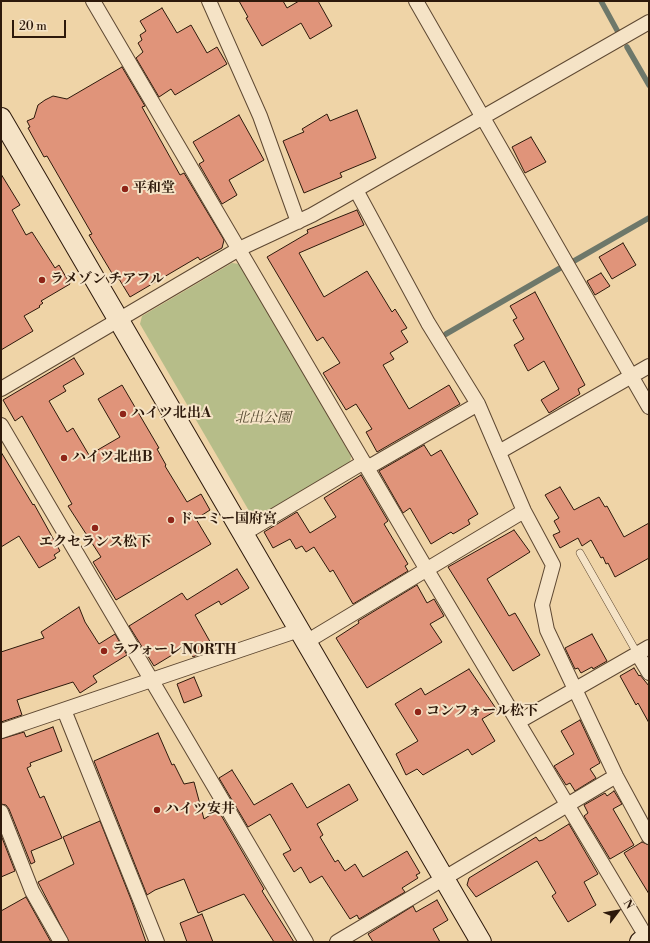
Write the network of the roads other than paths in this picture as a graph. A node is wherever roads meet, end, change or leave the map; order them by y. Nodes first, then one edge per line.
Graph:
1 (93, 1) edge
2 (209, 1) edge
3 (416, 1) edge
4 (649, 22) edge
5 (483, 117) junction
6 (1, 118) edge
7 (356, 190) junction
8 (298, 222) junction
9 (239, 250) junction
10 (118, 319) junction
11 (649, 366) edge
12 (631, 376) junction
13 (1, 389) edge
14 (478, 404) junction
15 (649, 407) edge
16 (1, 425) edge
17 (499, 452) junction
18 (365, 465) junction
19 (524, 511) junction
20 (243, 534) junction
21 (580, 553) dead end
22 (427, 570) junction
23 (303, 636) junction
24 (643, 650) edge
25 (649, 673) edge
26 (150, 680) junction
27 (574, 688) junction
28 (64, 710) junction
29 (518, 722) junction
30 (1, 731) edge
31 (616, 776) junction
32 (567, 805) junction
33 (1, 812) edge
34 (649, 837) edge
35 (443, 878) junction
36 (645, 939) edge
37 (61, 942) edge
38 (157, 942) edge
39 (306, 942) edge
40 (337, 942) edge
41 (481, 942) edge

1 - 9 street
2 - 8 street
3 - 5 street
4 - 5 street
5 - 7 street
5 - 12 street
6 - 10 street
7 - 8 street
7 - 14 street
8 - 9 street
9 - 10 street
9 - 18 street
10 - 13 street
10 - 20 street
11 - 12 street
12 - 15 street
12 - 17 street
14 - 17 street
14 - 18 street
16 - 26 street
17 - 19 street
18 - 20 street
18 - 22 street
19 - 22 street
19 - 27 street
20 - 23 street
21 - 24 lane
22 - 23 street
22 - 29 street
23 - 26 street
23 - 35 street
24 - 25 street
24 - 27 street
26 - 28 street
26 - 39 street
27 - 29 street
27 - 31 street
28 - 30 street
28 - 38 street
29 - 32 street
31 - 32 street
31 - 34 street
32 - 35 street
32 - 36 street
33 - 37 street
35 - 40 street
35 - 41 street

